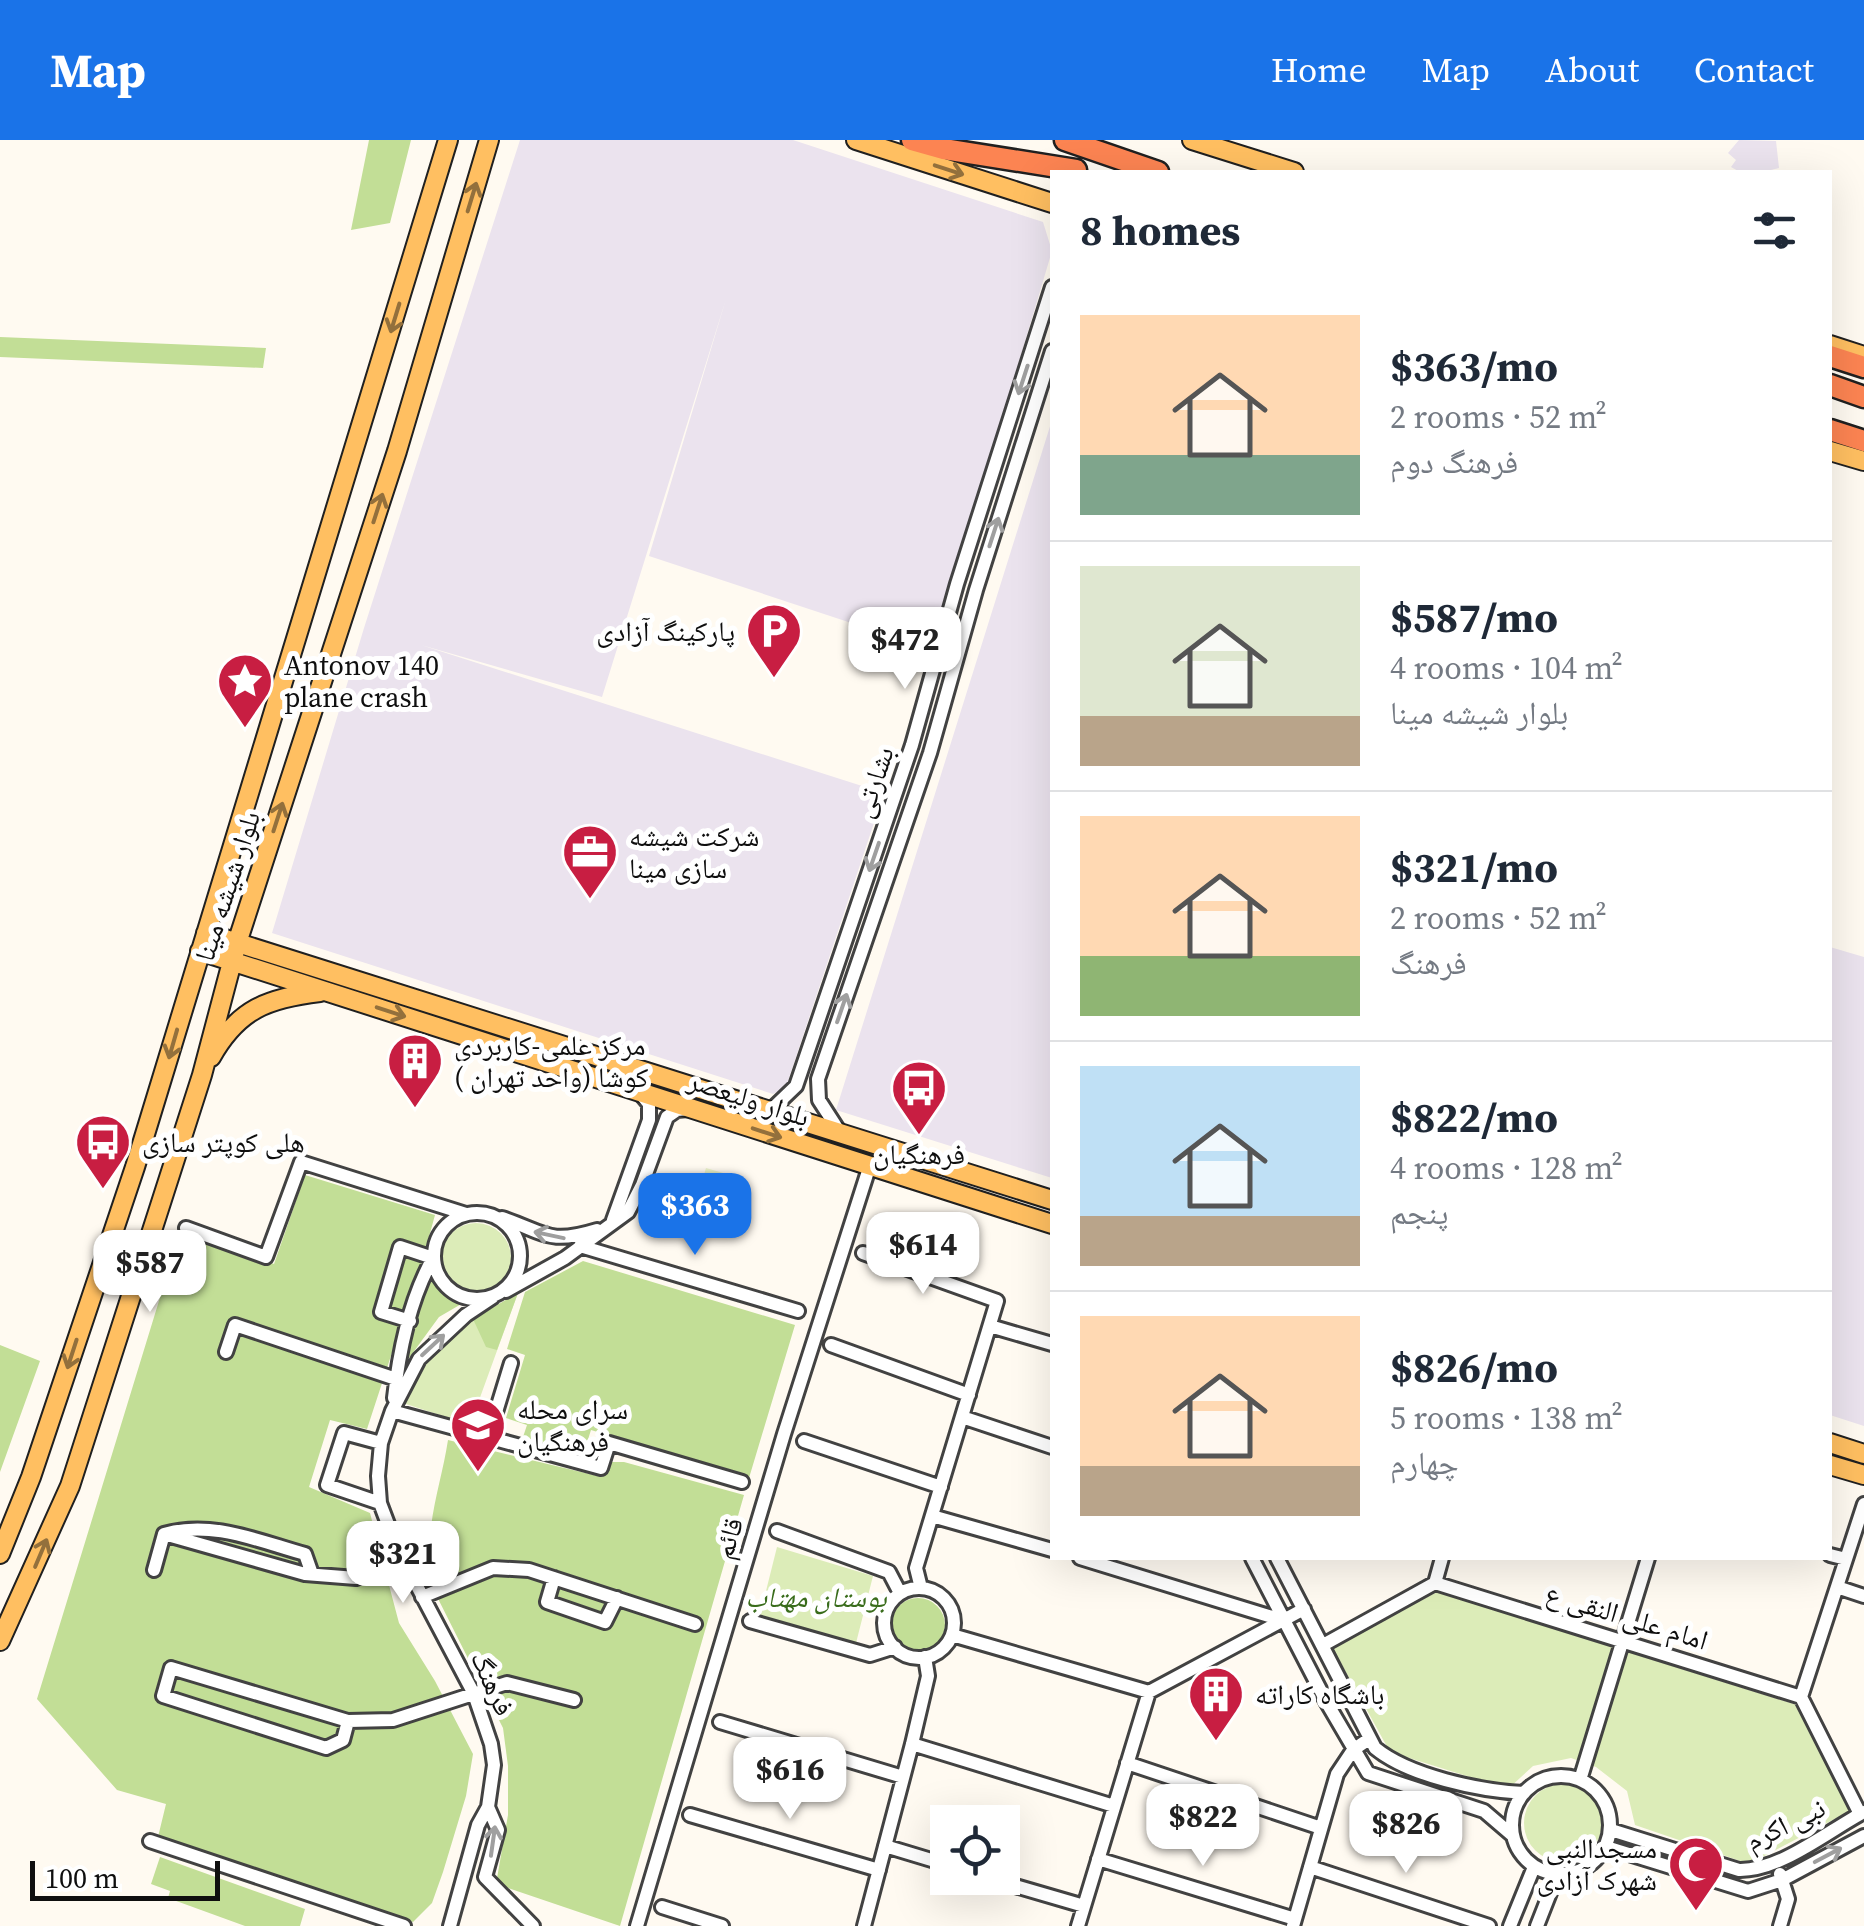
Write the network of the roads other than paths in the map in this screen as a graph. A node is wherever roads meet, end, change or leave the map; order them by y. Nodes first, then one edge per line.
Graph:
1 (489, 140) edge
2 (856, 140) edge
3 (912, 140) edge
4 (980, 140) edge
5 (1065, 140) edge
6 (1192, 140) edge
7 (448, 146) edge
8 (1068, 170) edge
9 (1073, 170) edge
10 (1152, 170) edge
11 (1288, 170) edge
12 (1050, 202) edge
13 (1050, 293) edge
14 (1050, 356) edge
15 (1832, 387) edge
16 (1864, 397) edge
17 (1832, 419) edge
18 (1864, 428) edge
19 (1832, 431) edge
20 (1864, 441) edge
21 (1832, 451) edge
22 (1864, 460) edge
23 (957, 584) junction
24 (976, 590) junction
25 (203, 942) junction
26 (234, 952) junction
27 (326, 992) junction
28 (646, 1072) junction
29 (202, 1075) junction
30 (692, 1085) junction
31 (639, 1092) junction
32 (682, 1106) junction
33 (772, 1110) junction
34 (702, 1112) junction
35 (656, 1122) junction
36 (839, 1131) junction
37 (870, 1165) junction
38 (1050, 1199) edge
39 (466, 1214) junction
40 (491, 1216) junction
41 (1050, 1223) edge
42 (609, 1226) junction
43 (186, 1228) dead end
44 (580, 1246) junction
45 (862, 1254) dead end
46 (433, 1258) junction
47 (499, 1294) junction
48 (798, 1311) dead end
49 (410, 1322) junction
50 (990, 1326) junction
51 (1050, 1343) edge
52 (832, 1345) dead end
53 (226, 1352) dead end
54 (511, 1363) dead end
55 (396, 1378) junction
56 (969, 1394) junction
57 (392, 1411) junction
58 (962, 1417) junction
59 (488, 1438) junction
60 (804, 1441) dead end
61 (381, 1442) junction
62 (1832, 1444) edge
63 (1050, 1446) edge
64 (1864, 1454) edge
65 (1832, 1465) edge
66 (1864, 1475) edge
67 (742, 1482) dead end
68 (940, 1487) junction
69 (380, 1504) junction
70 (1864, 1504) edge
71 (932, 1516) junction
72 (776, 1532) dead end
73 (164, 1534) junction
74 (1050, 1549) edge
75 (0, 1554) edge
76 (1832, 1555) edge
77 (1846, 1559) junction
78 (1253, 1560) edge
79 (1277, 1560) edge
80 (1441, 1560) edge
81 (1647, 1560) edge
82 (404, 1561) junction
83 (1106, 1561) edge
84 (154, 1570) dead end
85 (312, 1574) junction
86 (554, 1578) junction
87 (1435, 1583) junction
88 (1837, 1586) junction
89 (921, 1588) junction
90 (900, 1593) junction
91 (1864, 1596) edge
92 (0, 1597) edge
93 (422, 1597) junction
94 (617, 1598) junction
95 (18, 1606) junction
96 (1304, 1609) junction
97 (1285, 1620) junction
98 (750, 1621) dead end
99 (695, 1624) dead end
100 (952, 1634) junction
101 (1623, 1640) junction
102 (0, 1641) edge
103 (1323, 1645) junction
104 (895, 1648) junction
105 (925, 1657) junction
106 (1149, 1692) junction
107 (474, 1694) junction
108 (1802, 1697) junction
109 (574, 1700) dead end
110 (348, 1721) junction
111 (720, 1722) dead end
112 (1369, 1739) junction
113 (912, 1744) junction
114 (1353, 1750) junction
115 (1127, 1763) junction
116 (903, 1777) junction
117 (1580, 1780) junction
118 (1524, 1793) junction
119 (1114, 1806) junction
120 (488, 1807) junction
121 (1862, 1813) edge
122 (690, 1815) dead end
123 (1321, 1828) junction
124 (1611, 1830) junction
125 (1512, 1836) junction
126 (1864, 1836) edge
127 (150, 1841) dead end
128 (885, 1846) junction
129 (1606, 1847) junction
130 (1098, 1859) junction
131 (930, 1860) edge
132 (1776, 1862) junction
133 (1534, 1866) junction
134 (1310, 1867) junction
135 (878, 1870) junction
136 (465, 1874) junction
137 (1558, 1875) junction
138 (486, 1878) junction
139 (1782, 1880) junction
140 (1020, 1887) edge
141 (1084, 1906) junction
142 (662, 1907) dead end
143 (1294, 1922) edge
144 (404, 1926) edge
145 (450, 1926) edge
146 (533, 1926) edge
147 (637, 1926) edge
148 (722, 1926) edge
149 (864, 1926) edge
150 (1078, 1926) edge
151 (1489, 1926) edge
152 (1510, 1926) edge
153 (1538, 1926) edge
154 (1780, 1926) edge

26 -> 1 main road, بلوار شیشه مینا
2 -> 12 main road
3 - 8 highway
4 - 9 highway
5 - 10 highway
6 - 11 main road
7 -> 25 main road, بلوار شیشه مینا
13 -> 23 street, بشارتی
24 -> 14 street, بشارتی
15 - 16 highway
17 - 18 highway
19 - 20 highway
21 - 22 main road
23 - 24 street
23 -> 33 street, بشارتی
36 -> 24 street, بشارتی
25 - 26 main road, بلوار ولیعصر
25 -> 75 main road, بلوار شیشه مینا
26 - 27 main road, بلوار ولیعصر
26 - 28 main road, بلوار ولیعصر
26 - 29 main road, بلوار شیشه مینا
27 - 29 main road
27 -> 31 main road, بلوار ولیعصر
28 - 30 main road, بلوار ولیعصر
28 - 31 main road
95 -> 29 main road, بلوار شیشه مینا
30 - 32 main road
30 - 33 main road, بلوار ولیعصر
31 - 32 main road, بلوار ولیعصر
31 - 35 street
32 - 34 main road, بلوار ولیعصر
33 - 36 main road, بلوار ولیعصر
34 - 35 street
34 -> 37 main road, بلوار ولیعصر
35 - 42 street, فرهنگ
36 - 38 main road, بلوار ولیعصر
37 - 41 main road, بلوار ولیعصر
37 - 147 street, قائم
39 - 40 street
39 - 43 street
39 - 46 street, فرهنگ
42 -> 40 street
40 - 47 street
42 - 44 street, فرهنگ
44 - 47 street, فرهنگ
44 - 48 street
45 - 50 street
46 - 47 street
46 - 49 street, فرهنگ
46 - 49 street
57 -> 47 street, فرهنگ
49 - 55 street, فرهنگ
50 - 51 street
50 - 56 street
52 - 56 street
53 - 55 street
54 - 59 street
55 - 57 street, فرهنگ
56 - 58 street
57 - 59 street
57 - 61 street, فرهنگ
58 - 63 street
58 - 68 street
59 - 67 street
60 - 68 street
61 - 69 street, فرهنگ
61 - 69 street
62 - 64 main road
65 - 66 main road
68 - 71 street
69 - 82 street, فرهنگ
70 - 77 street
71 - 74 street
71 - 89 street
72 - 90 street
73 - 84 street
73 - 85 street
73 - 85 street
76 - 77 street
77 - 88 street
78 - 97 street
79 - 96 street
80 - 87 street
81 - 101 street
82 - 85 street
82 - 93 street, فرهنگ
83 - 97 street
86 - 93 street
86 - 94 street
86 - 94 street
87 - 101 street, امام علی النقی ع
87 - 103 street
88 - 91 street
88 - 108 street
89 - 90 street
89 - 100 street
90 - 104 street
92 - 95 main road
93 - 107 street, فرهنگ
94 - 99 street
95 - 102 main road, بلوار شیشه مینا
96 - 97 street
96 - 103 street
97 - 106 street
97 - 114 street
98 - 104 street
100 - 105 street
100 - 106 street
101 - 108 street, امام علی النقی ع
101 - 117 street
103 - 112 street
104 - 105 street
105 - 113 street
106 - 115 street
107 - 109 street
107 - 110 street
107 - 120 street, فرهنگ
108 - 121 street
110 - 110 street
111 - 116 street
112 - 114 street
112 - 118 street
113 - 116 street
113 - 119 street
114 - 123 street
114 - 125 street
115 - 119 street
115 - 123 street
116 - 128 street
117 - 118 street
117 - 124 street
118 - 125 street
119 - 130 street
120 - 136 street, فرهنگ
138 -> 120 street
121 - 132 street, نبی اکرم
122 - 135 street
123 - 134 street
124 - 129 street
124 - 132 street, نبی اکرم
125 - 133 street
139 -> 126 street, نبی اکرم
127 - 144 street
128 - 131 street
128 - 135 street
129 - 137 street
129 - 139 street, نبی اکرم
130 - 141 street
130 - 143 street
132 - 139 street
133 - 137 street
133 - 152 street
134 - 143 street
134 - 151 street
135 - 149 street
136 - 138 street
136 - 145 street, فرهنگ
137 - 153 street
138 - 146 street
139 - 154 street
140 - 141 street
141 - 150 street
142 - 148 street

